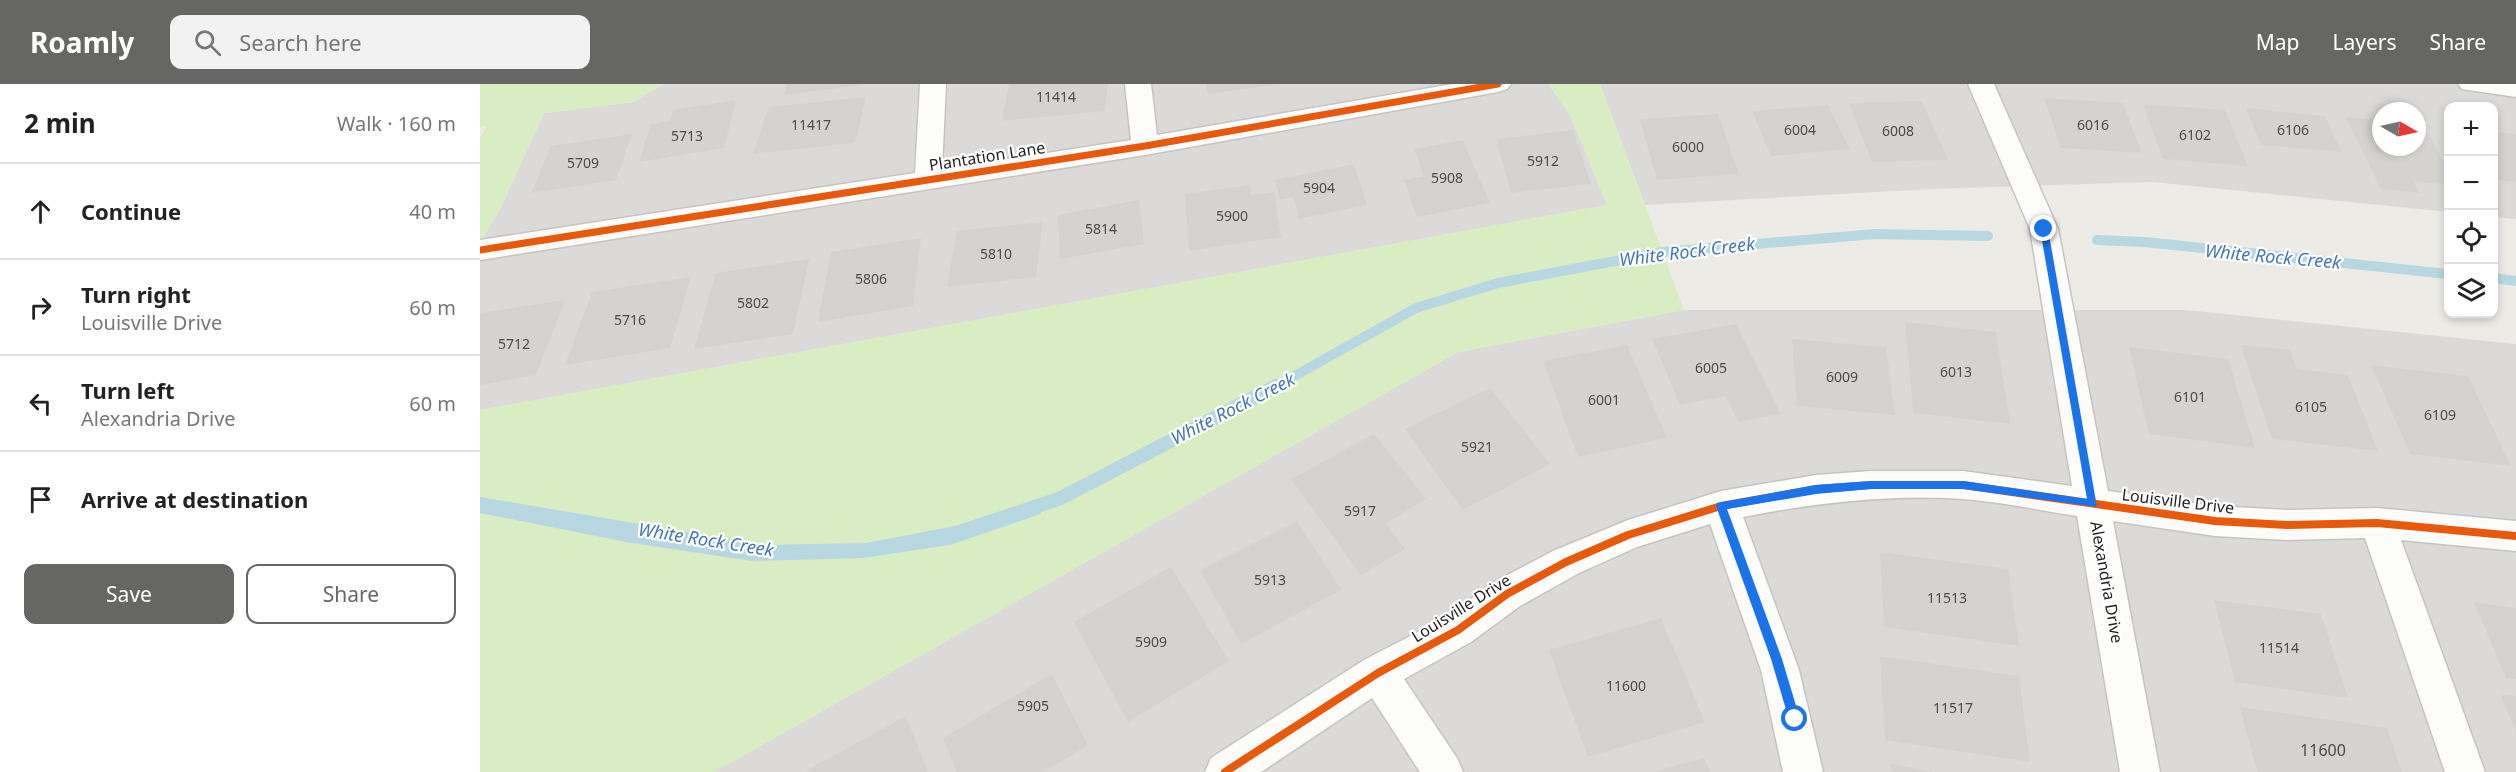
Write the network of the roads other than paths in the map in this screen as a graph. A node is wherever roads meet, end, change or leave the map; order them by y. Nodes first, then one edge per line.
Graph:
1 (933, 84) edge
2 (1138, 84) edge
3 (1345, 84) edge
4 (1498, 84) edge
5 (1981, 84) edge
6 (2471, 84) edge
7 (2516, 89) edge
8 (1353, 111) junction
9 (1145, 146) junction
10 (928, 178) junction
11 (480, 250) edge
12 (2093, 504) junction
13 (1721, 506) junction
14 (2377, 523) junction
15 (2516, 536) edge
16 (1378, 673) junction
17 (1226, 772) edge
18 (1443, 772) edge
19 (1803, 772) edge
20 (2140, 772) edge
21 (2465, 772) edge

1 - 10 street
2 - 9 street
3 - 8 street
4 - 8 street, Plantation Lane
5 - 12 street, Alexandria Drive
6 - 7 street
8 - 9 street, Plantation Lane
9 - 10 street, Plantation Lane
10 - 11 street, Plantation Lane
12 - 13 street, Louisville Drive
12 - 14 street, Louisville Drive
12 - 20 street, Alexandria Drive
13 - 16 street, Louisville Drive
13 - 19 street
14 - 15 street, Louisville Drive
14 - 21 street
16 - 17 street, Louisville Drive
16 - 18 street

